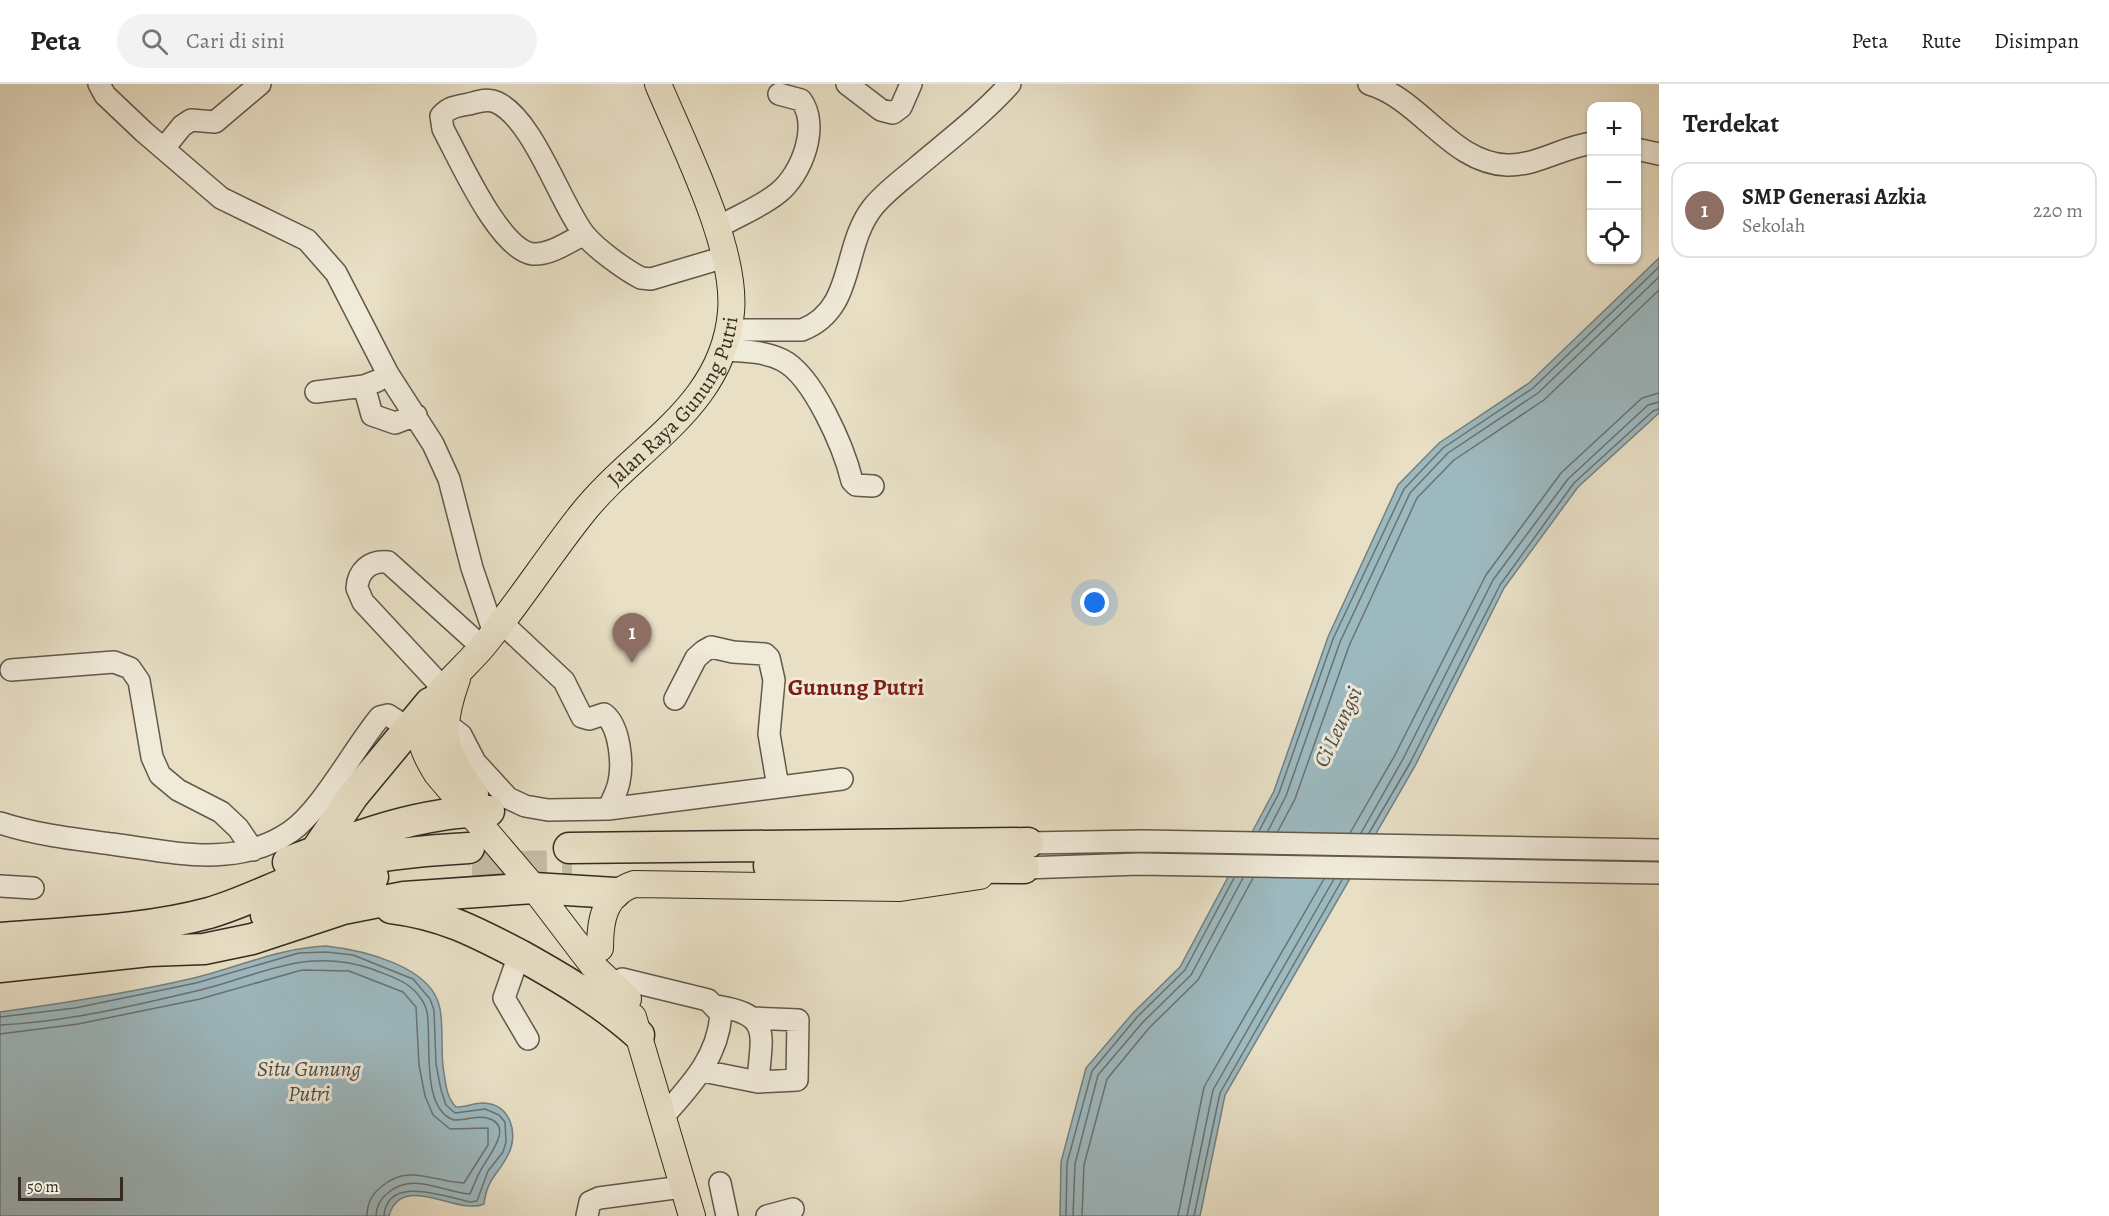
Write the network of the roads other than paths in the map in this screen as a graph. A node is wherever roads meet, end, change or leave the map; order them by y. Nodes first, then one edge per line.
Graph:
1 (99, 84) edge
2 (260, 84) edge
3 (658, 84) edge
4 (847, 84) edge
5 (911, 84) edge
6 (1010, 84) edge
7 (1369, 84) edge
8 (779, 94) dead end
9 (1587, 145) edge
10 (165, 147) junction
11 (1641, 150) edge
12 (1659, 154) edge
13 (717, 228) junction
14 (584, 234) junction
15 (725, 257) junction
16 (725, 340) junction
17 (388, 374) junction
18 (364, 386) junction
19 (316, 392) dead end
20 (416, 416) junction
21 (873, 486) dead end
22 (493, 634) junction
23 (11, 670) dead end
24 (444, 697) junction
25 (675, 699) dead end
26 (408, 729) junction
27 (842, 779) dead end
28 (778, 787) junction
29 (608, 809) junction
30 (479, 811) junction
31 (0, 823) edge
32 (253, 850) junction
33 (1659, 850) edge
34 (315, 852) junction
35 (1026, 856) junction
36 (558, 872) junction
37 (1659, 873) edge
38 (0, 886) edge
39 (33, 888) dead end
40 (615, 892) junction
41 (343, 909) junction
42 (114, 928) junction
43 (0, 938) edge
44 (600, 948) junction
45 (149, 951) junction
46 (519, 955) junction
47 (0, 967) edge
48 (625, 989) junction
49 (717, 1006) junction
50 (753, 1018) junction
51 (639, 1035) junction
52 (528, 1039) dead end
53 (703, 1071) junction
54 (758, 1082) junction
55 (662, 1118) junction
56 (720, 1183) dead end
57 (682, 1187) junction
58 (794, 1209) dead end
59 (587, 1216) edge
60 (692, 1216) edge
61 (727, 1216) edge
62 (767, 1216) edge

1 - 10 street
2 - 10 street
3 - 13 main road, Jalan Raya Gunung Putri
4 - 5 street
6 - 16 street
7 - 9 street
8 - 13 street
10 - 17 street
11 - 12 street
13 - 15 main road, Jalan Raya Gunung Putri
14 - 14 street
14 - 15 street
15 - 16 main road, Jalan Raya Gunung Putri
16 - 21 street
16 - 22 main road, Jalan Raya Gunung Putri
17 - 18 street
17 - 20 street
18 - 19 street
18 - 20 street
20 - 22 street
22 - 24 main road, Jalan Raya Gunung Putri
22 - 24 street
22 - 29 street
23 - 32 street
24 - 26 highway
24 - 29 street
24 - 30 main road
25 - 28 street
26 - 32 street
26 - 34 highway
27 - 28 street
28 - 29 street
30 - 34 highway
30 - 36 main road
31 - 32 street
33 - 35 street
34 - 42 highway
35 - 36 highway
35 - 37 street
35 - 40 main road
36 - 40 highway
36 - 41 highway
36 - 44 main road
36 - 48 main road
38 - 39 street
40 - 44 main road
41 - 45 highway
41 - 46 highway
42 - 43 highway
42 - 45 highway
44 - 48 main road
45 - 47 highway
46 - 51 highway
46 - 52 street
48 - 49 street
48 - 51 main road
49 - 50 street
49 - 53 street
50 - 54 street
50 - 54 street
51 - 55 main road
53 - 54 street
53 - 55 street
55 - 57 main road
56 - 61 street
57 - 59 street
57 - 60 main road
58 - 62 street

